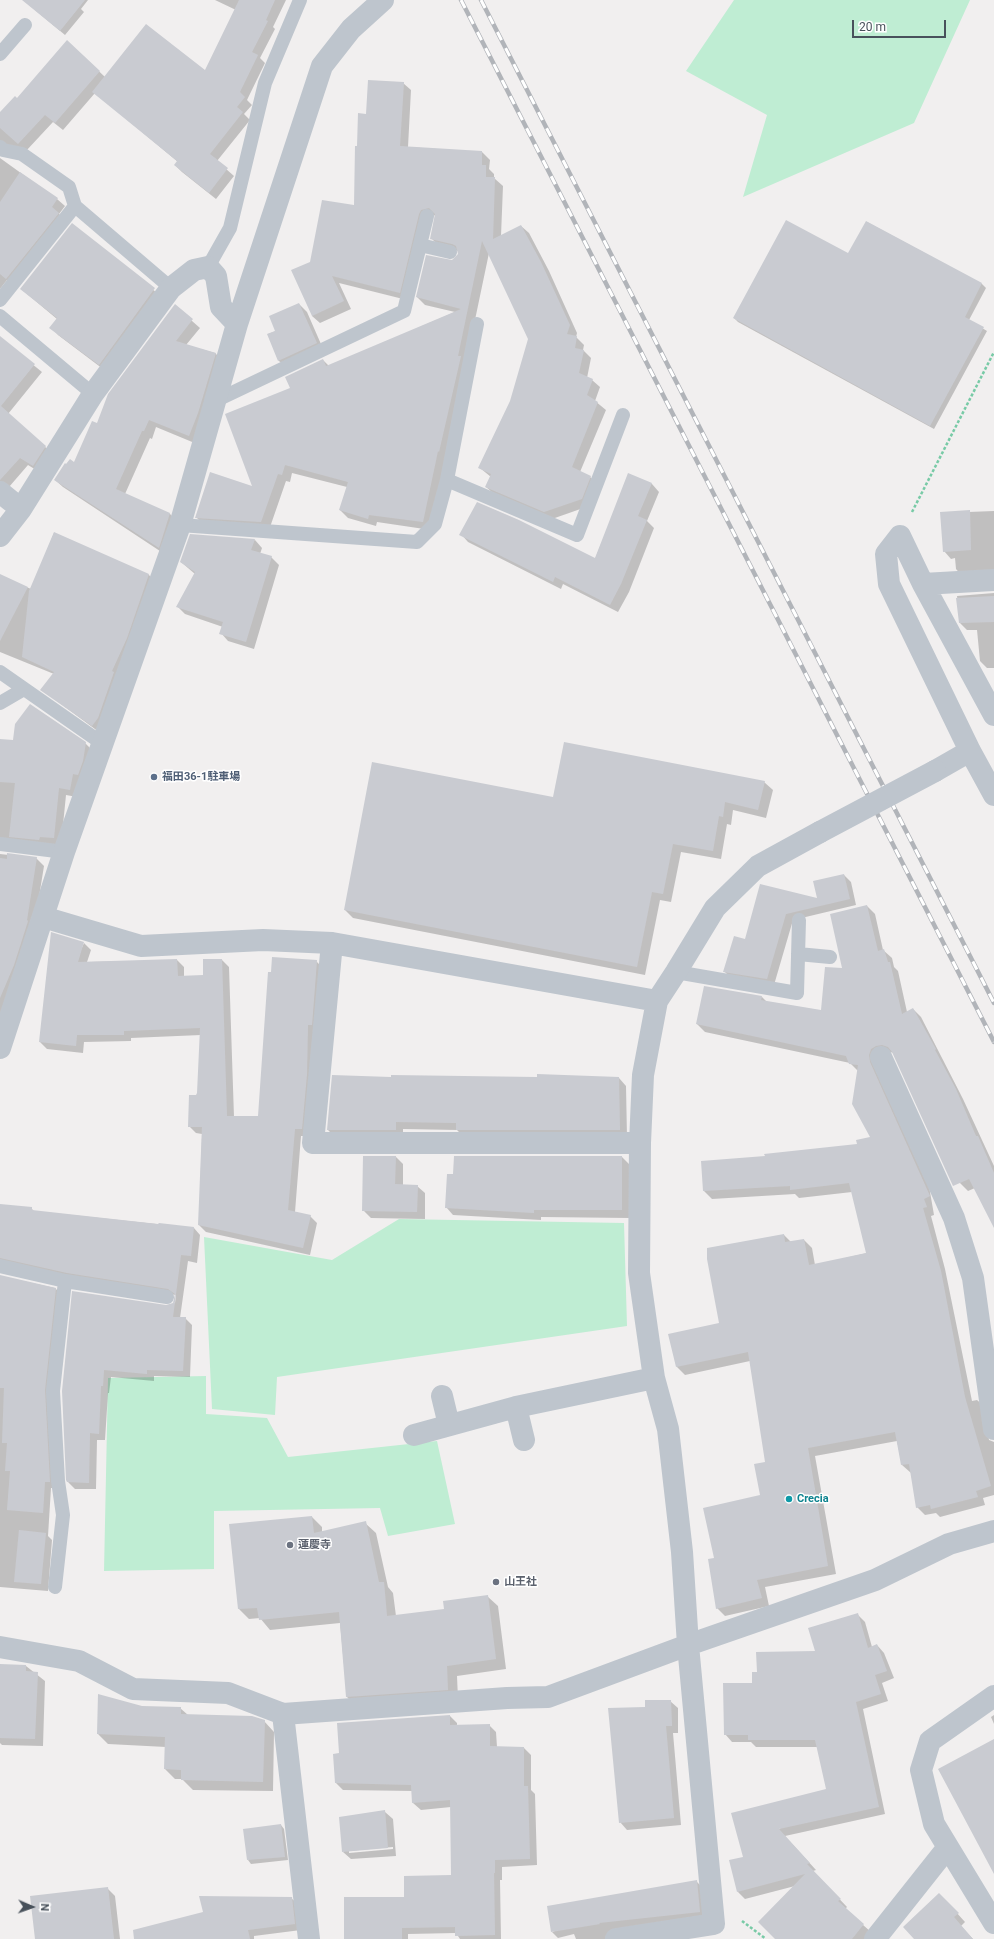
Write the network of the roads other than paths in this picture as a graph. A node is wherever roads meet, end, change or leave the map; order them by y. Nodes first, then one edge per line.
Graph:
1 (300, 0) edge
2 (383, 0) edge
3 (25, 25) dead end
4 (3, 44) edge
5 (0, 147) edge
6 (75, 206) junction
7 (427, 216) dead end
8 (420, 245) junction
9 (450, 252) dead end
10 (208, 267) junction
11 (171, 288) junction
12 (0, 300) edge
13 (0, 316) edge
14 (237, 324) junction
15 (477, 324) dead end
16 (93, 394) junction
17 (217, 400) junction
18 (623, 415) dead end
19 (447, 480) junction
20 (0, 492) edge
21 (21, 509) junction
22 (180, 525) junction
23 (0, 536) edge
24 (994, 580) edge
25 (923, 584) junction
26 (0, 672) edge
27 (24, 689) junction
28 (0, 703) edge
29 (994, 715) edge
30 (103, 744) junction
31 (970, 751) junction
32 (994, 795) edge
33 (0, 844) edge
34 (64, 852) junction
35 (43, 918) junction
36 (799, 920) dead end
37 (332, 943) junction
38 (798, 954) junction
39 (830, 956) dead end
40 (676, 972) junction
41 (657, 1001) junction
42 (0, 1048) edge
43 (881, 1057) dead end
44 (640, 1143) junction
45 (0, 1266) edge
46 (66, 1281) junction
47 (167, 1297) dead end
48 (654, 1378) junction
49 (442, 1396) dead end
50 (516, 1407) junction
51 (449, 1425) junction
52 (994, 1429) edge
53 (414, 1434) dead end
54 (524, 1440) dead end
55 (994, 1531) edge
56 (55, 1587) dead end
57 (688, 1645) junction
58 (0, 1647) edge
59 (994, 1696) edge
60 (283, 1714) junction
61 (948, 1847) junction
62 (994, 1923) edge
63 (309, 1939) edge
64 (616, 1939) edge
65 (875, 1939) edge

1 - 10 lane
2 - 14 street
3 - 4 lane
5 - 6 lane
6 - 11 lane
6 - 12 lane
7 - 8 lane
8 - 9 lane
8 - 17 lane
10 - 11 street
10 - 14 street
11 - 16 street
13 - 16 lane
14 - 17 street
15 - 19 lane
16 - 21 street
17 - 22 street
18 - 19 lane
19 - 22 lane
20 - 21 street
21 - 23 street
22 - 30 street
24 - 25 street
25 - 29 street
25 - 31 street
26 - 27 lane
27 - 28 lane
27 - 30 lane
30 - 34 street
31 - 32 street
31 - 40 street, bridge
33 - 34 lane
34 - 35 street
35 - 37 street
35 - 42 street
36 - 38 lane
37 - 41 street
37 - 44 street
38 - 39 lane
38 - 40 lane
40 - 41 street
41 - 44 street
43 - 52 street
44 - 48 street
45 - 46 lane
46 - 47 lane
46 - 56 lane
48 - 50 street
48 - 57 street
49 - 51 street
50 - 51 street
50 - 54 street
51 - 53 street
55 - 57 street
57 - 60 street
57 - 64 street
58 - 60 street
59 - 61 street
60 - 63 street
61 - 62 street
61 - 65 street

